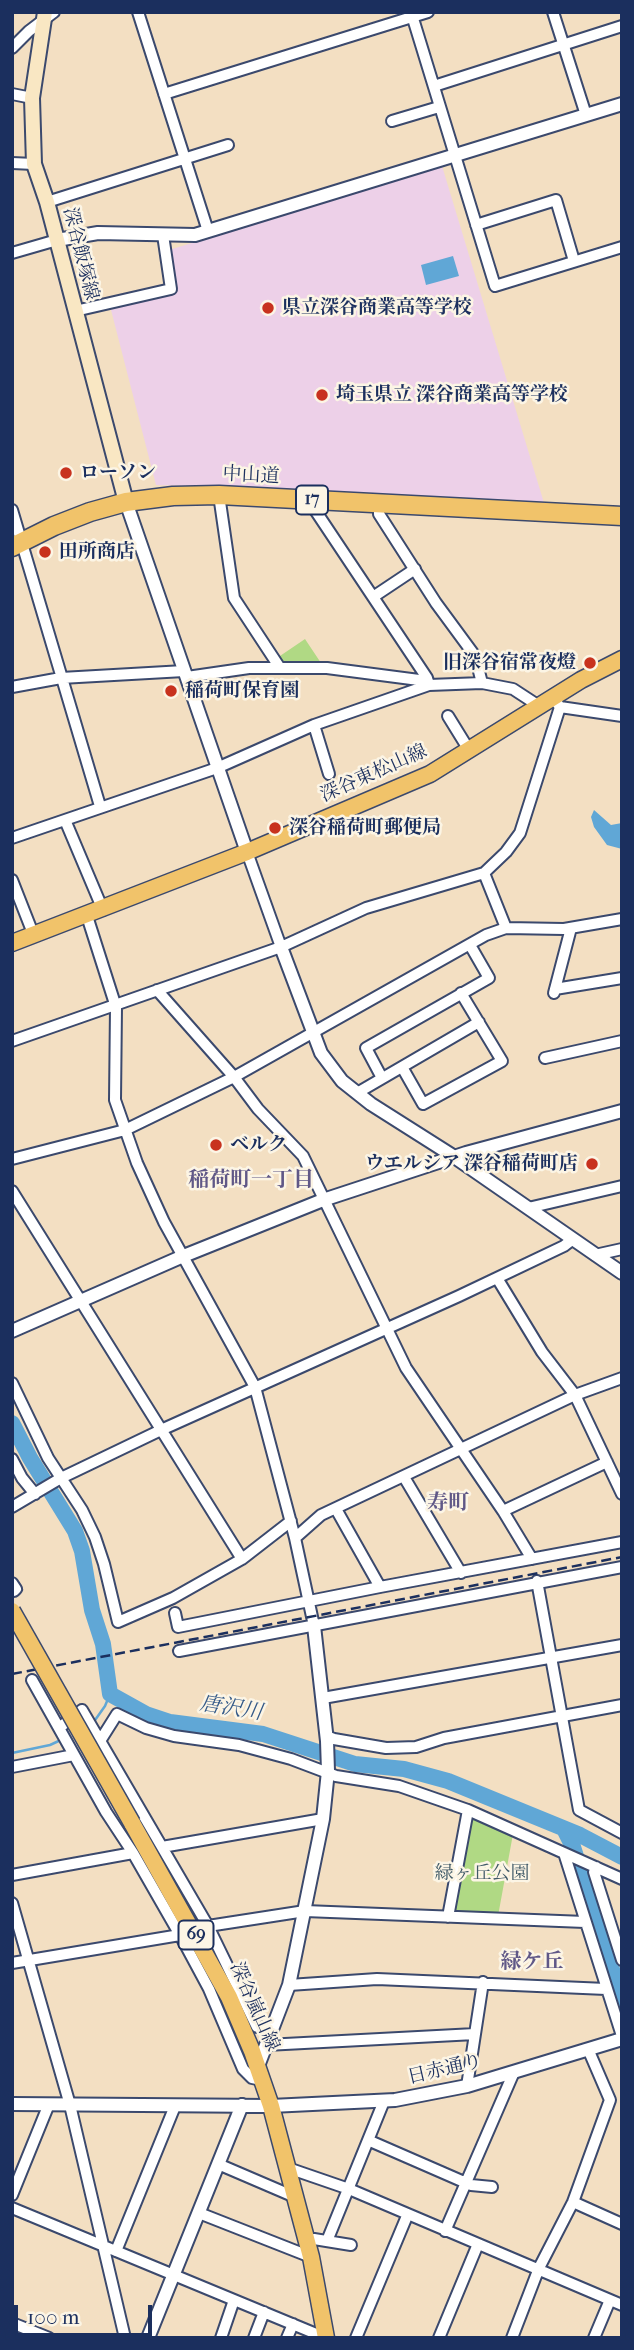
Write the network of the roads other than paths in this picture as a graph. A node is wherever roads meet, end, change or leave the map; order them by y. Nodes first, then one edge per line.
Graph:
1 (138, 12) edge
2 (428, 12) edge
3 (553, 12) edge
4 (48, 14) edge
5 (412, 15) edge
6 (622, 26) edge
7 (564, 44) junction
8 (12, 48) edge
9 (434, 86) junction
10 (12, 94) edge
11 (164, 94) junction
12 (32, 98) junction
13 (622, 104) edge
14 (439, 107) junction
15 (586, 115) junction
16 (391, 121) dead end
17 (228, 145) dead end
18 (455, 155) junction
19 (186, 160) junction
20 (12, 163) edge
21 (34, 164) junction
22 (47, 202) junction
23 (476, 225) junction
24 (208, 231) junction
25 (163, 235) junction
26 (57, 240) junction
27 (622, 247) edge
28 (12, 253) edge
29 (574, 261) junction
30 (75, 311) junction
31 (219, 495) junction
32 (315, 500) junction
33 (126, 502) junction
34 (379, 504) junction
35 (12, 509) edge
36 (622, 516) edge
37 (17, 544) edge
38 (415, 569) junction
39 (373, 597) junction
40 (622, 659) edge
41 (281, 667) junction
42 (185, 674) junction
43 (61, 678) junction
44 (482, 683) junction
45 (429, 685) junction
46 (12, 687) edge
47 (551, 703) junction
48 (448, 716) dead end
49 (622, 716) edge
50 (314, 725) junction
51 (469, 750) junction
52 (217, 768) junction
53 (329, 774) dead end
54 (100, 806) junction
55 (65, 820) junction
56 (12, 838) edge
57 (247, 852) junction
58 (484, 873) junction
59 (12, 880) edge
60 (103, 909) junction
61 (87, 916) junction
62 (622, 919) edge
63 (506, 928) junction
64 (571, 928) junction
65 (34, 936) junction
66 (12, 943) edge
67 (470, 945) junction
68 (281, 947) junction
69 (622, 978) edge
70 (157, 990) junction
71 (461, 993) junction
72 (116, 1007) junction
73 (479, 1023) junction
74 (312, 1032) junction
75 (12, 1041) edge
76 (622, 1041) edge
77 (545, 1058) dead end
78 (402, 1067) junction
79 (234, 1077) junction
80 (382, 1078) junction
81 (357, 1093) junction
82 (622, 1111) edge
83 (125, 1130) junction
84 (453, 1157) junction
85 (12, 1159) edge
86 (622, 1186) edge
87 (12, 1191) edge
88 (323, 1200) junction
89 (528, 1208) junction
90 (573, 1239) junction
91 (622, 1249) edge
92 (595, 1255) junction
93 (181, 1257) junction
94 (622, 1273) edge
95 (497, 1278) junction
96 (80, 1301) junction
97 (386, 1328) junction
98 (12, 1331) edge
99 (622, 1378) edge
100 (12, 1383) edge
101 (255, 1387) junction
102 (575, 1395) junction
103 (162, 1430) junction
104 (461, 1449) junction
105 (12, 1459) edge
106 (607, 1462) junction
107 (404, 1478) junction
108 (59, 1479) junction
109 (36, 1493) junction
110 (622, 1494) edge
111 (12, 1507) edge
112 (336, 1509) junction
113 (503, 1511) junction
114 (291, 1521) junction
115 (295, 1538) junction
116 (622, 1542) edge
117 (242, 1559) junction
118 (532, 1559) junction
119 (622, 1567) edge
120 (461, 1573) junction
121 (537, 1581) junction
122 (380, 1587) junction
123 (310, 1602) junction
124 (12, 1611) edge
125 (176, 1613) dead end
126 (314, 1626) junction
127 (622, 1645) edge
128 (179, 1651) dead end
129 (551, 1657) junction
130 (32, 1680) dead end
131 (323, 1698) junction
132 (622, 1704) edge
133 (562, 1716) junction
134 (59, 1728) junction
135 (327, 1739) junction
136 (100, 1741) junction
137 (74, 1755) junction
138 (12, 1767) edge
139 (327, 1768) junction
140 (136, 1803) junction
141 (468, 1810) junction
142 (106, 1812) junction
143 (323, 1819) junction
144 (622, 1833) edge
145 (162, 1847) junction
146 (133, 1853) junction
147 (573, 1857) junction
148 (596, 1867) junction
149 (12, 1875) edge
150 (622, 1879) edge
151 (12, 1903) edge
152 (305, 1911) junction
153 (448, 1917) junction
154 (585, 1922) junction
155 (208, 1926) junction
156 (180, 1935) junction
157 (29, 1960) junction
158 (622, 1960) edge
159 (12, 1963) edge
160 (483, 1982) junction
161 (289, 1985) junction
162 (606, 1989) junction
163 (273, 2027) junction
164 (475, 2034) junction
165 (622, 2038) edge
166 (265, 2045) junction
167 (588, 2049) junction
168 (514, 2072) junction
169 (260, 2073) junction
170 (467, 2086) junction
171 (610, 2100) junction
172 (384, 2101) junction
173 (12, 2104) edge
174 (49, 2104) junction
175 (622, 2104) edge
176 (70, 2105) junction
177 (175, 2105) junction
178 (242, 2105) junction
179 (271, 2106) junction
180 (370, 2141) junction
181 (218, 2164) junction
182 (288, 2168) junction
183 (466, 2183) junction
184 (492, 2187) dead end
185 (349, 2189) junction
186 (12, 2195) edge
187 (295, 2197) junction
188 (573, 2202) junction
189 (12, 2208) edge
190 (199, 2213) junction
191 (407, 2216) junction
192 (622, 2224) edge
193 (445, 2231) junction
194 (327, 2241) junction
195 (478, 2244) junction
196 (351, 2245) dead end
197 (104, 2246) junction
198 (309, 2250) junction
199 (116, 2251) junction
200 (539, 2269) junction
201 (174, 2275) junction
202 (234, 2300) junction
203 (610, 2300) junction
204 (622, 2305) edge
205 (264, 2312) junction
206 (293, 2324) junction
207 (18, 2329) edge
208 (49, 2338) edge
209 (125, 2338) edge
210 (148, 2338) edge
211 (221, 2338) edge
212 (254, 2338) edge
213 (287, 2338) edge
214 (327, 2338) edge
215 (356, 2338) edge
216 (439, 2338) edge
217 (512, 2338) edge
218 (594, 2338) edge

1 - 11 street
2 - 5 street
3 - 7 street
4 - 8 street
4 - 12 main road, 深谷飯塚線
5 - 9 street
5 - 11 street
6 - 7 street
7 - 9 street
7 - 15 street
9 - 14 street
10 - 12 street
11 - 19 street
12 - 21 main road, 深谷飯塚線
13 - 15 street
14 - 16 street
14 - 18 street
15 - 18 street
17 - 19 street
18 - 23 street
18 - 24 street
19 - 22 street
19 - 24 street
20 - 21 street
21 - 22 main road, 深谷飯塚線
22 - 26 main road, 深谷飯塚線
23 - 29 street
23 - 29 street
24 - 25 street
25 - 26 street
25 - 30 street
26 - 28 street
26 - 30 main road, 深谷飯塚線
27 - 29 street
30 - 33 main road, 深谷飯塚線
31 - 32 highway, 中山道 / 17
31 - 33 highway, 中山道 / 17
31 - 41 street
32 - 34 highway, 中山道 / 17
32 - 39 street
33 - 37 highway, 中山道 / 17
33 - 42 street
34 - 36 highway, 中山道 / 17
34 - 38 street
35 - 37 street
37 - 43 street
38 - 39 street
38 - 44 street
39 - 45 street
40 - 47 main road, 深谷東松山線
41 - 42 street
41 - 45 street
42 - 43 street
42 - 52 street
43 - 46 street
43 - 54 street
44 - 45 street
44 - 47 street
45 - 50 street
47 - 49 street
47 - 51 main road, 深谷東松山線
47 - 58 street
48 - 51 street
50 - 52 street
50 - 53 street
51 - 57 main road, 深谷東松山線
52 - 54 street
52 - 57 street
54 - 55 street
55 - 56 street
55 - 60 street
57 - 60 main road, 深谷東松山線
57 - 68 street
58 - 63 street
58 - 68 street
59 - 65 street
60 - 61 main road, 深谷東松山線
61 - 65 main road, 深谷東松山線
61 - 72 street
62 - 64 street
63 - 64 street
63 - 67 street
64 - 69 street
65 - 66 main road, 深谷東松山線
67 - 71 street
67 - 74 street
68 - 70 street
68 - 74 street
70 - 72 street
70 - 79 street
71 - 73 street
71 - 80 street
72 - 75 street
72 - 83 street
73 - 78 street
73 - 78 street
74 - 79 street
74 - 81 street
76 - 77 street
78 - 80 street
79 - 83 street
79 - 88 street
80 - 81 street
81 - 84 street
82 - 84 street
83 - 85 street
83 - 93 street
84 - 88 street
84 - 89 street
86 - 89 street
87 - 96 street
88 - 93 street
88 - 97 street
89 - 90 street
90 - 92 street
90 - 95 street
91 - 92 street
92 - 94 street
93 - 96 street
93 - 101 street
95 - 97 street
95 - 102 street
96 - 98 street
96 - 103 street
97 - 101 street
97 - 104 street
99 - 102 street
100 - 108 street
101 - 103 street
101 - 114 street
102 - 104 street
102 - 106 street
103 - 108 street
103 - 117 street
104 - 107 street
104 - 113 street
105 - 109 street
106 - 110 street
106 - 113 street
107 - 112 street
107 - 120 street
108 - 109 street
108 - 117 street
109 - 111 street
112 - 115 street
112 - 122 street
113 - 118 street
114 - 115 street
114 - 117 street
115 - 123 street
116 - 118 street
118 - 120 street
119 - 121 street
120 - 122 street
121 - 126 street
121 - 129 street
122 - 123 street
123 - 125 street
123 - 126 street
124 - 169 main road, 深谷嵐山線 / 69, bridge
126 - 128 street
126 - 131 street
127 - 129 street
129 - 131 street
129 - 133 street
130 - 134 street
131 - 135 street
132 - 133 street
133 - 135 street
133 - 144 street
134 - 136 street
134 - 137 street
135 - 139 street
136 - 139 street
136 - 140 street
137 - 138 street
137 - 142 street
139 - 141 street
139 - 143 street
140 - 142 street
140 - 145 street
141 - 147 street
141 - 153 street
142 - 146 street
143 - 145 street
143 - 152 street
145 - 155 street
146 - 149 street
146 - 156 street
147 - 148 street
147 - 154 street
148 - 150 street
148 - 158 street
151 - 157 street
152 - 153 street
152 - 155 street
152 - 161 street
153 - 154 street
154 - 162 street
155 - 163 street
156 - 157 street
156 - 169 street
157 - 159 street
157 - 176 street
160 - 161 street
160 - 162 street
160 - 164 street
161 - 163 street
162 - 165 street
163 - 166 street
164 - 166 street
164 - 170 street
165 - 167 street, 日赤通り
166 - 169 street
167 - 168 street, 日赤通り
167 - 171 street
168 - 170 street, 日赤通り
168 - 183 street
169 - 179 main road, 深谷嵐山線 / 69
170 - 172 street, 日赤通り
171 - 175 street
171 - 188 street
172 - 179 street, 日赤通り
172 - 180 street
173 - 174 street, 日赤通り
174 - 176 street, 日赤通り
174 - 186 street
176 - 177 street, 日赤通り
176 - 197 street
177 - 178 street, 日赤通り
177 - 199 street
178 - 179 street, 日赤通り
178 - 181 street
179 - 182 main road, 深谷嵐山線 / 69
180 - 183 street
180 - 185 street
181 - 187 street
181 - 190 street
182 - 185 street
182 - 187 main road, 深谷嵐山線 / 69
183 - 184 street
183 - 193 street
185 - 191 street
185 - 194 street
187 - 198 main road, 深谷嵐山線 / 69
188 - 192 street
188 - 200 street
189 - 197 street
190 - 198 street
190 - 201 street
191 - 193 street
191 - 215 street
193 - 195 street
194 - 196 street
194 - 198 street
195 - 200 street
195 - 216 street
197 - 199 street
197 - 209 street
198 - 214 main road, 深谷嵐山線 / 69
199 - 201 street
200 - 203 street
200 - 217 street
201 - 202 street
201 - 210 street
202 - 205 street
202 - 211 street
203 - 204 street
203 - 218 street
205 - 206 street
205 - 212 street
206 - 213 street
206 - 214 street
207 - 208 street

